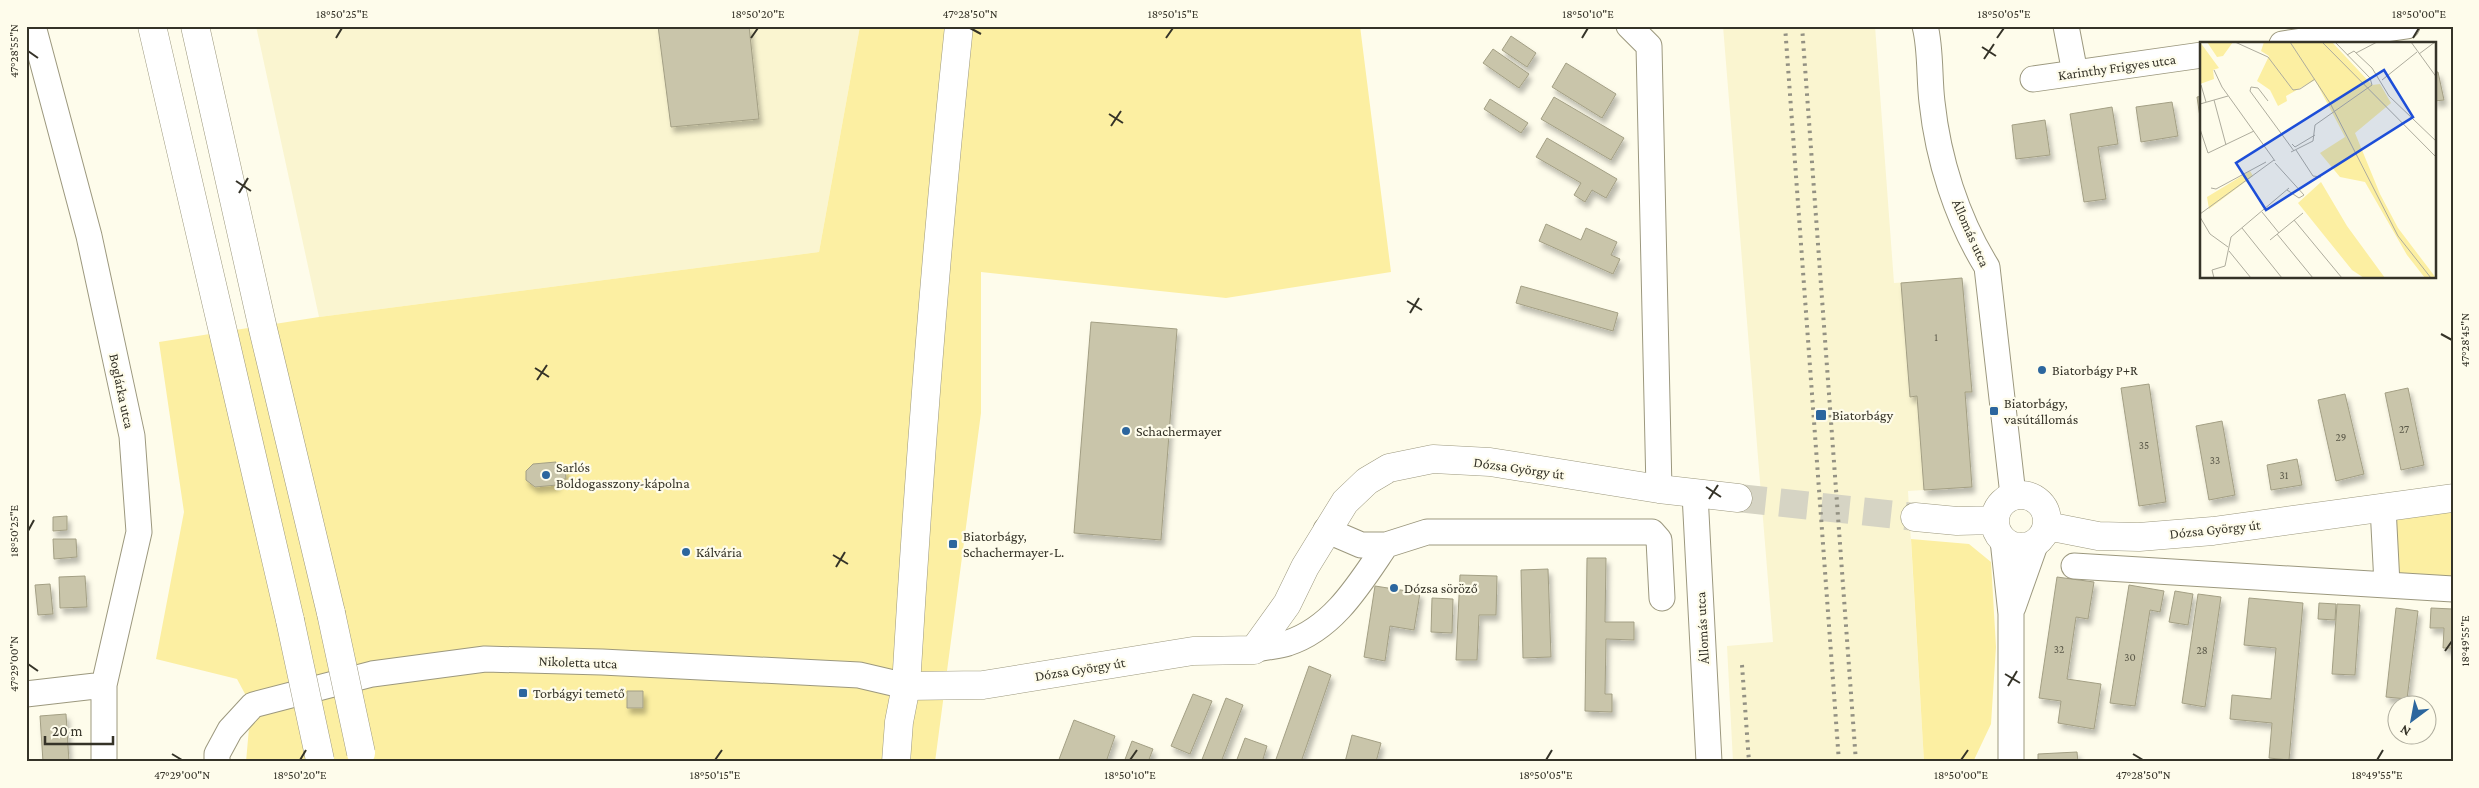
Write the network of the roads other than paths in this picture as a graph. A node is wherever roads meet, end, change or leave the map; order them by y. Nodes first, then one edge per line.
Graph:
1 (33, 26) edge
2 (152, 26) edge
3 (195, 26) edge
4 (959, 26) edge
5 (1629, 26) edge
6 (2066, 26) edge
7 (2407, 26) edge
8 (1927, 28) edge
9 (2296, 42) edge
10 (2200, 55) edge
11 (2075, 73) junction
12 (2033, 79) dead end
13 (1659, 489) junction
14 (1695, 494) junction
15 (2013, 495) junction
16 (1738, 498) tunnel mouth
17 (2453, 498) edge
18 (2383, 507) junction
19 (1915, 517) tunnel mouth
20 (1326, 530) junction
21 (1999, 530) junction
22 (2041, 534) junction
23 (2139, 537) junction
24 (1386, 545) junction
25 (2074, 566) dead end
26 (2137, 570) junction
27 (2386, 584) junction
28 (2453, 589) edge
29 (1662, 598) dead end
30 (2011, 614) junction
31 (1254, 650) junction
32 (104, 685) junction
33 (906, 686) junction
34 (26, 694) edge
35 (362, 757) edge
36 (320, 761) edge
37 (104, 762) edge
38 (217, 762) edge
39 (896, 762) edge
40 (1709, 762) edge
41 (2011, 762) edge

1 - 32 street, Boglárka utca
2 - 36 main road, bridge
3 - 35 main road, bridge
4 - 33 main road
5 - 13 street
6 - 11 street
7 - 9 street
8 - 15 street, Állomás utca
10 - 11 street, Karinthy Frigyes utca
11 - 12 street, Karinthy Frigyes utca
13 - 14 main road, Dózsa György út
13 - 20 main road, Dózsa György út
14 - 16 main road, Dózsa György út
14 - 40 street, Állomás utca
15 - 21 main road
15 - 22 main road
17 - 18 main road, Dózsa György út
18 - 23 main road, Dózsa György út
18 - 27 street
19 - 21 main road, Dózsa György út
20 - 24 street
20 - 31 main road, Dózsa György út
21 - 22 main road, Dózsa György út
21 - 30 street
22 - 23 main road, Dózsa György út
22 - 30 street
23 - 26 street
24 - 29 street
24 - 31 street, Dózsa György út
25 - 26 street
26 - 27 street
27 - 28 street
30 - 41 street
31 - 33 main road, Dózsa György út
32 - 34 street
32 - 37 street, Boglárka utca
33 - 38 street, Nikoletta utca
33 - 39 main road

